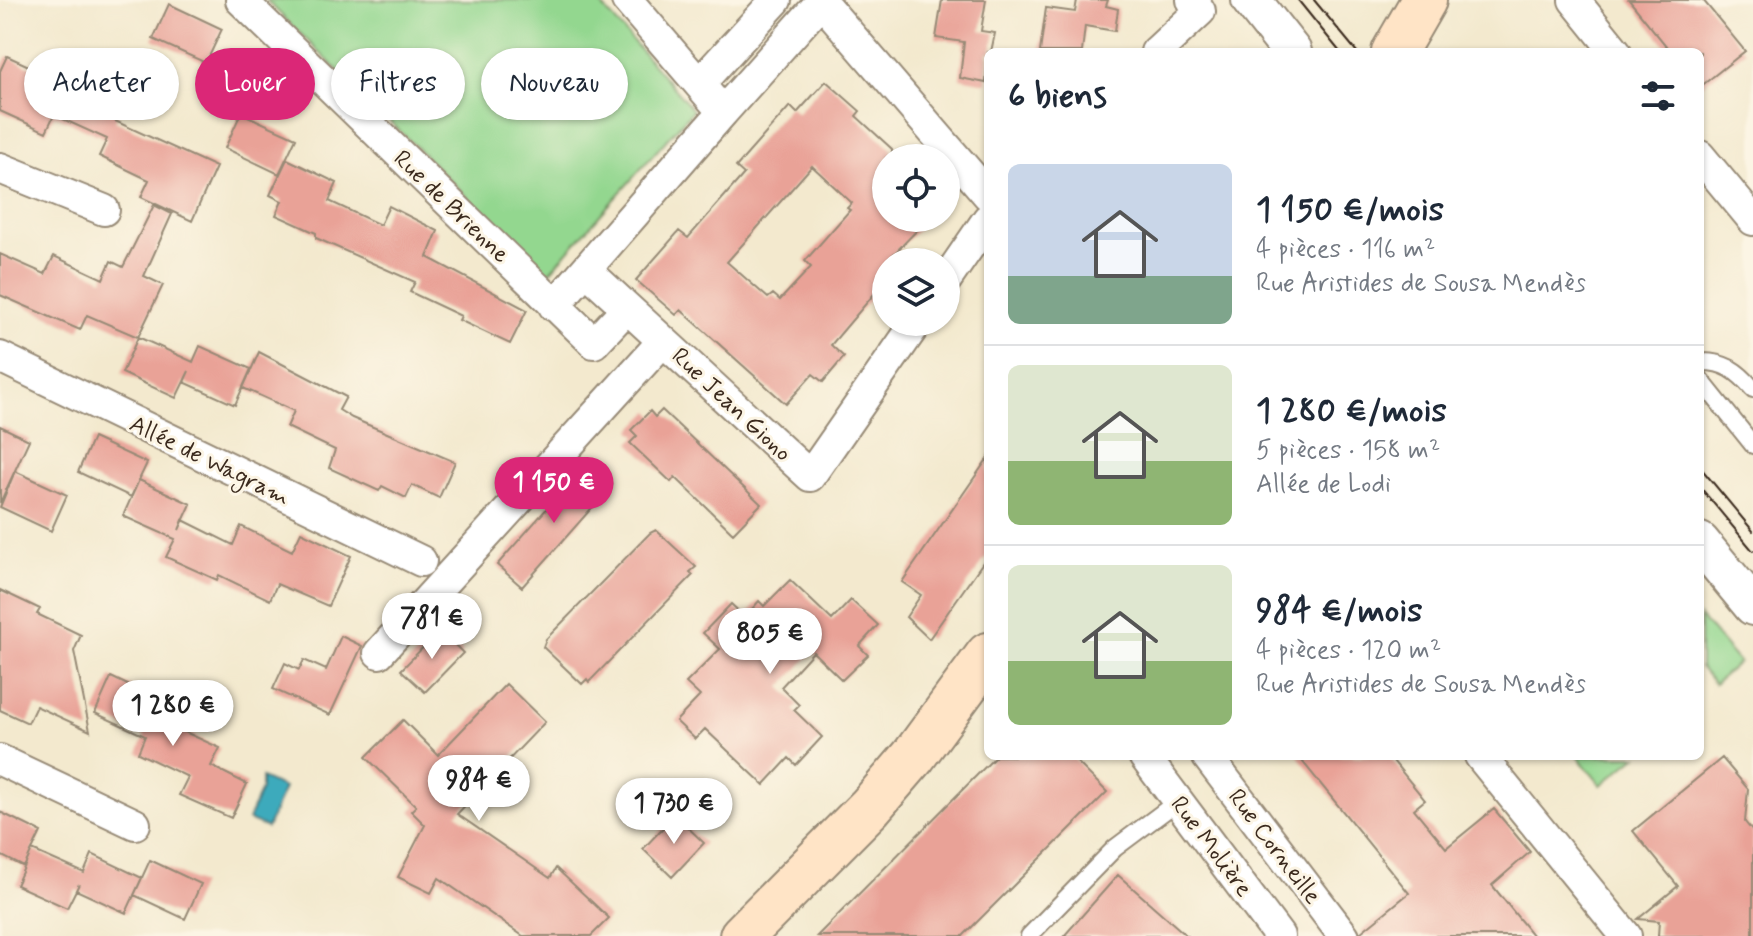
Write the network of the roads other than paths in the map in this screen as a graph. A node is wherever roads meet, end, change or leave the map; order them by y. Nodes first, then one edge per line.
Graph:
1 (241, 0) edge
2 (627, 0) edge
3 (776, 0) edge
4 (1192, 0) edge
5 (1251, 0) edge
6 (1424, 0) edge
7 (1574, 0) edge
8 (820, 1) edge
9 (1160, 48) edge
10 (1289, 48) edge
11 (1396, 48) edge
12 (1613, 48) edge
13 (700, 83) junction
14 (723, 112) junction
15 (1704, 161) edge
16 (0, 168) edge
17 (984, 190) edge
18 (104, 210) dead end
19 (1753, 220) edge
20 (984, 225) edge
21 (960, 260) edge
22 (586, 270) junction
23 (554, 306) junction
24 (627, 308) junction
25 (907, 336) edge
26 (663, 341) junction
27 (0, 357) edge
28 (1704, 362) edge
29 (1704, 384) edge
30 (1753, 389) edge
31 (1753, 445) edge
32 (1704, 547) edge
33 (421, 561) dead end
34 (1753, 606) edge
35 (379, 653) dead end
36 (984, 660) edge
37 (0, 760) edge
38 (1147, 760) edge
39 (1210, 760) edge
40 (1483, 760) edge
41 (1178, 801) junction
42 (135, 824) dead end
43 (742, 936) edge
44 (1029, 936) edge
45 (1279, 936) edge
46 (1344, 936) edge
47 (1626, 936) edge

1 - 23 street, Rue de Brienne
2 - 13 street
3 - 13 street
4 - 9 street
5 - 10 street
6 - 11 main road
7 - 12 street
8 - 14 street
8 - 17 street
13 - 14 street
14 - 22 street
15 - 19 street
16 - 18 street
20 - 21 street
22 - 23 street
22 - 24 street, Rue Jean Giono
23 - 24 street, Rue de Brienne
24 - 26 street, Rue Jean Giono
25 - 26 street, Rue Jean Giono
26 - 35 street
27 - 33 street, Allée de Wagram
28 - 30 lane
29 - 31 lane
32 - 34 street
36 - 43 main road
37 - 42 street
38 - 41 street, Rue Molière
39 - 46 street, Rue Corneille
40 - 47 street
41 - 44 lane
41 - 45 street, Rue Molière

